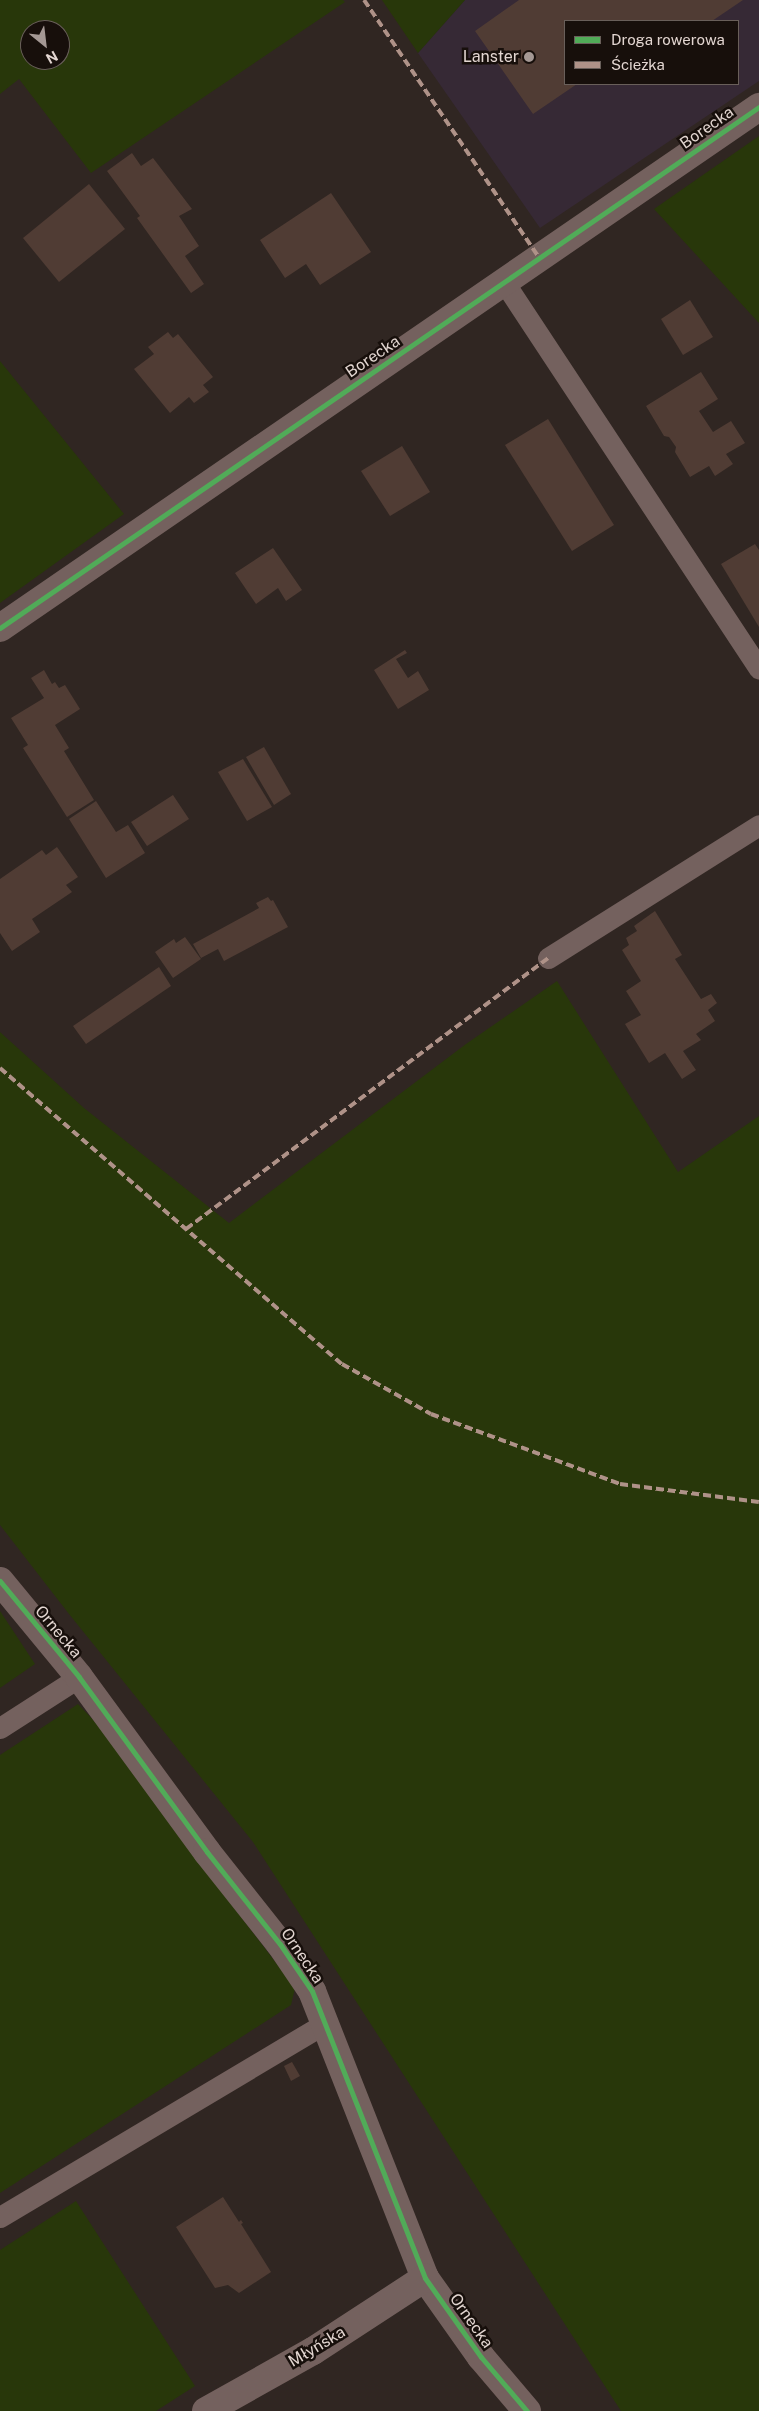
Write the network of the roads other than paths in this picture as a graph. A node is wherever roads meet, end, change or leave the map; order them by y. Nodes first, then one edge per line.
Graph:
1 (759, 107) edge
2 (504, 282) junction
3 (0, 628) edge
4 (759, 668) edge
5 (759, 825) edge
6 (548, 958) dead end
7 (0, 1581) edge
8 (79, 1677) junction
9 (0, 1728) edge
10 (326, 2023) junction
11 (0, 2217) edge
12 (425, 2278) junction
13 (206, 2411) edge
14 (527, 2411) edge

1 - 2 street, Borecka
2 - 3 street, Borecka
2 - 4 lane
5 - 6 lane
7 - 8 street, Ornecka
8 - 9 lane
8 - 10 street, Ornecka
10 - 11 lane
10 - 12 street, Ornecka
12 - 13 street, Młyńska
12 - 14 street, Ornecka

